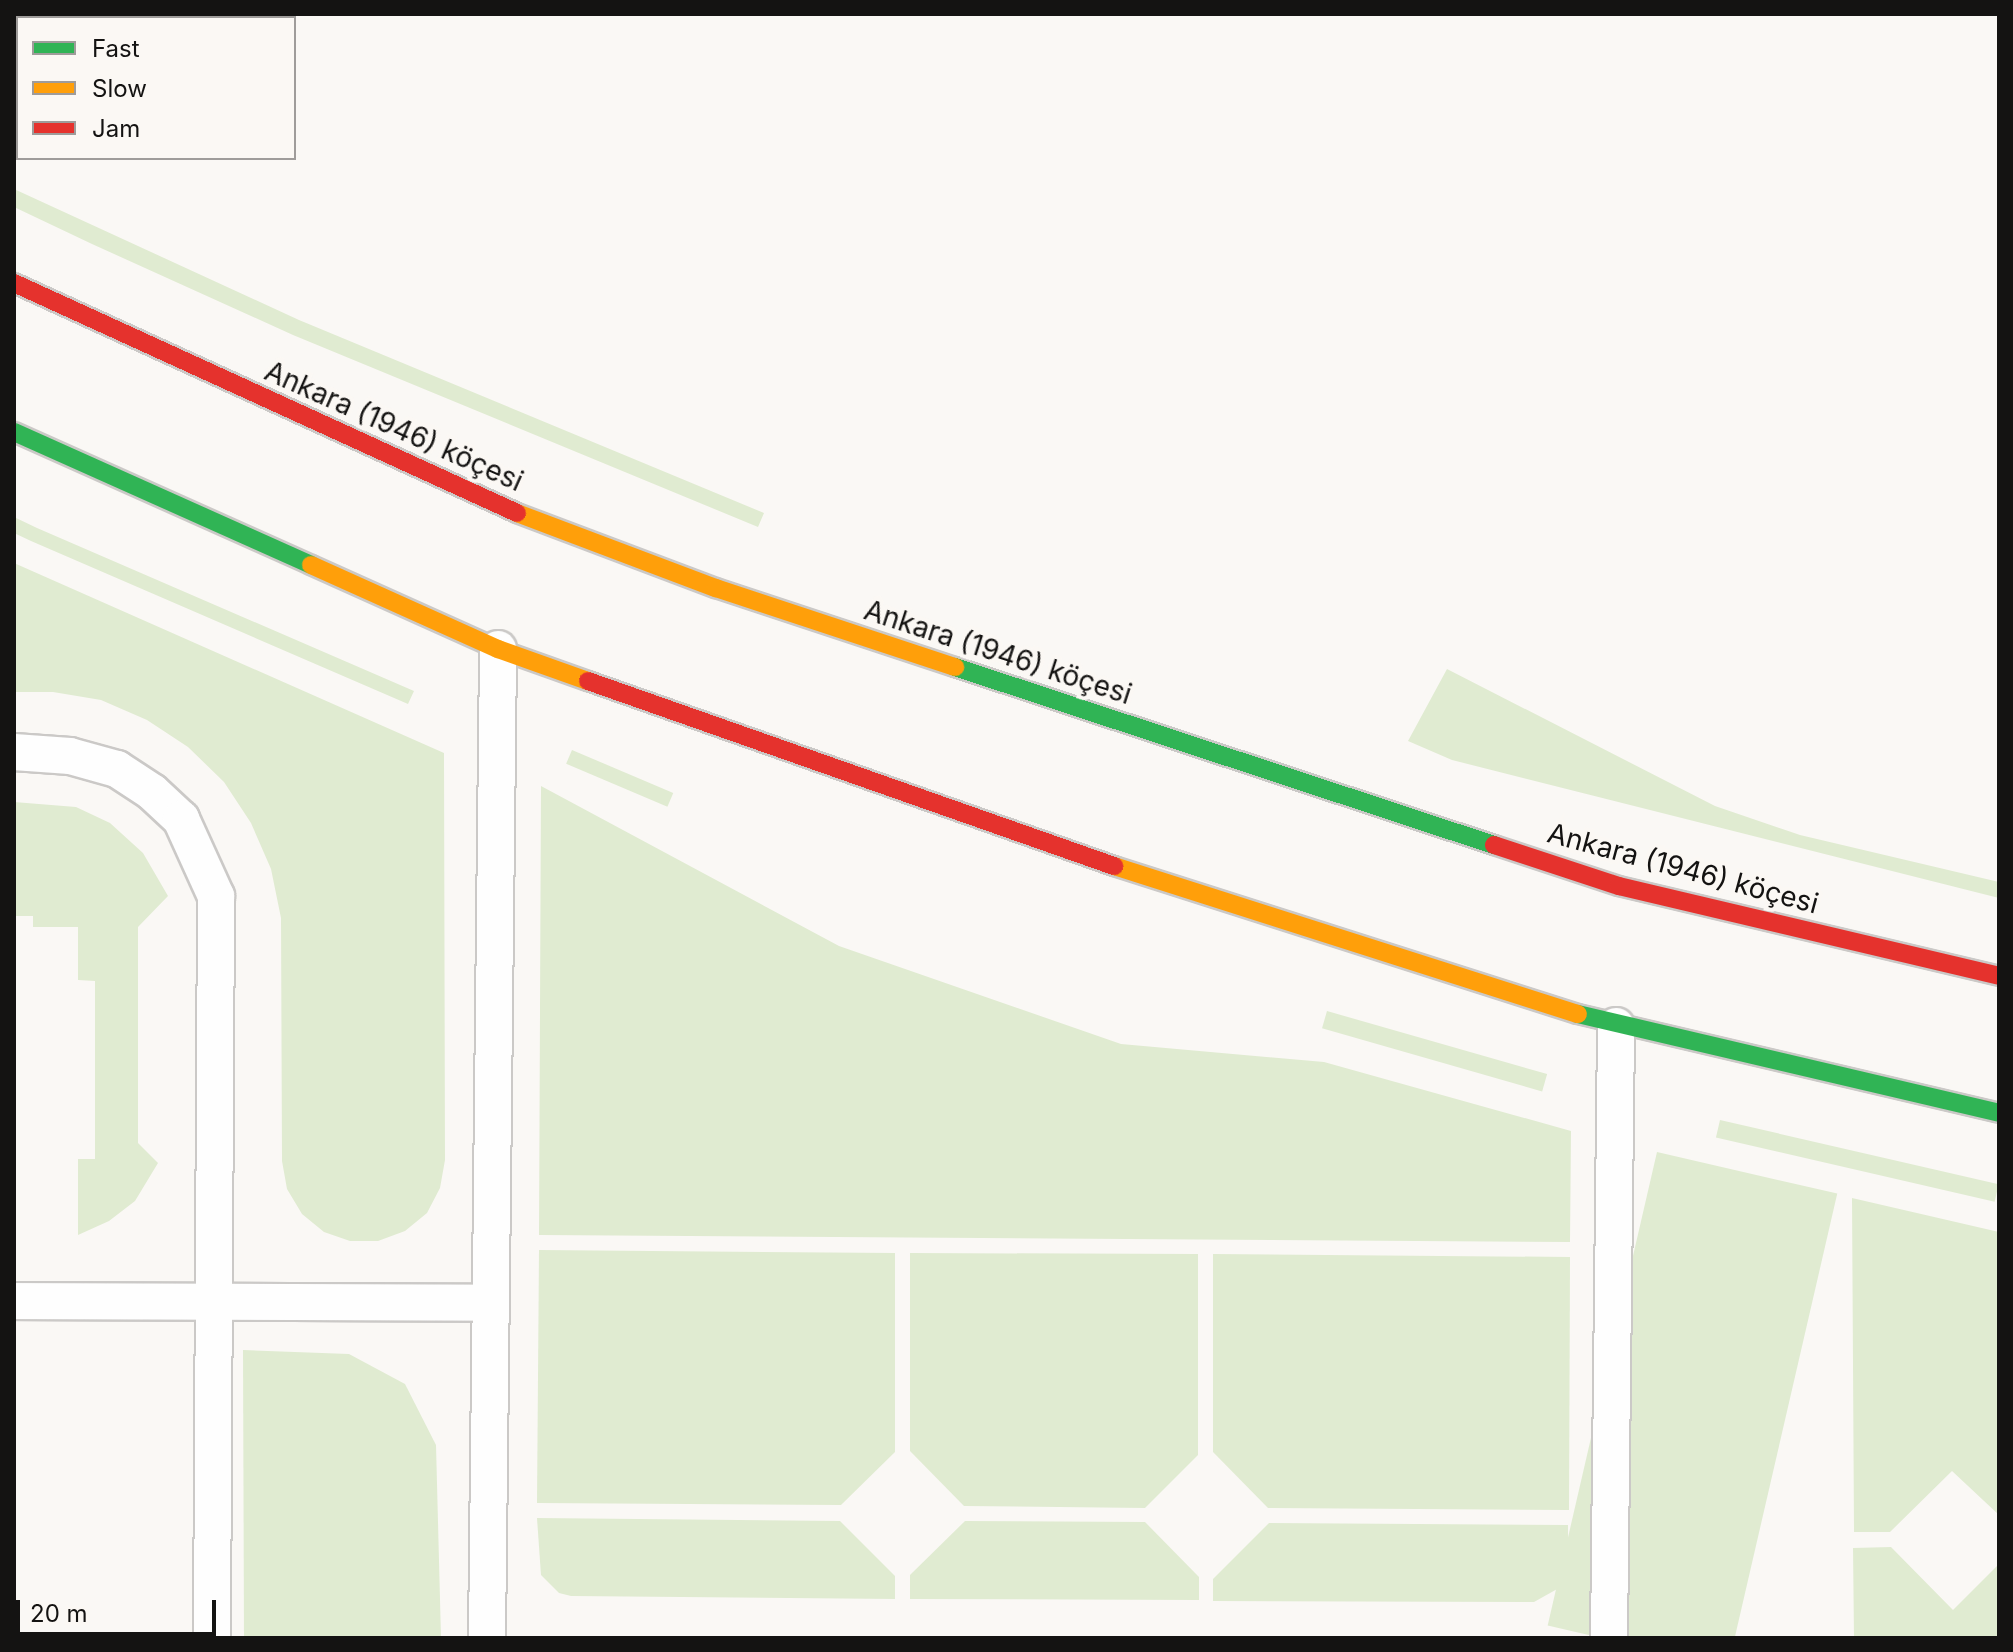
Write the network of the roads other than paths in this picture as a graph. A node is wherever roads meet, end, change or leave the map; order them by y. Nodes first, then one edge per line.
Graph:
1 (14, 283) edge
2 (14, 432) edge
3 (498, 649) junction
4 (14, 752) edge
5 (1999, 976) edge
6 (1616, 1026) junction
7 (1999, 1113) edge
8 (14, 1301) edge
9 (212, 1303) junction
10 (490, 1303) junction
11 (212, 1638) edge
12 (487, 1638) edge
13 (1609, 1638) edge

1 - 5 main road, Ankara (1946) köçesi
2 - 3 main road
3 - 6 main road
3 - 10 lane
4 - 9 lane
6 - 7 main road
6 - 13 lane
8 - 9 lane
9 - 10 lane
9 - 11 lane
10 - 12 lane

